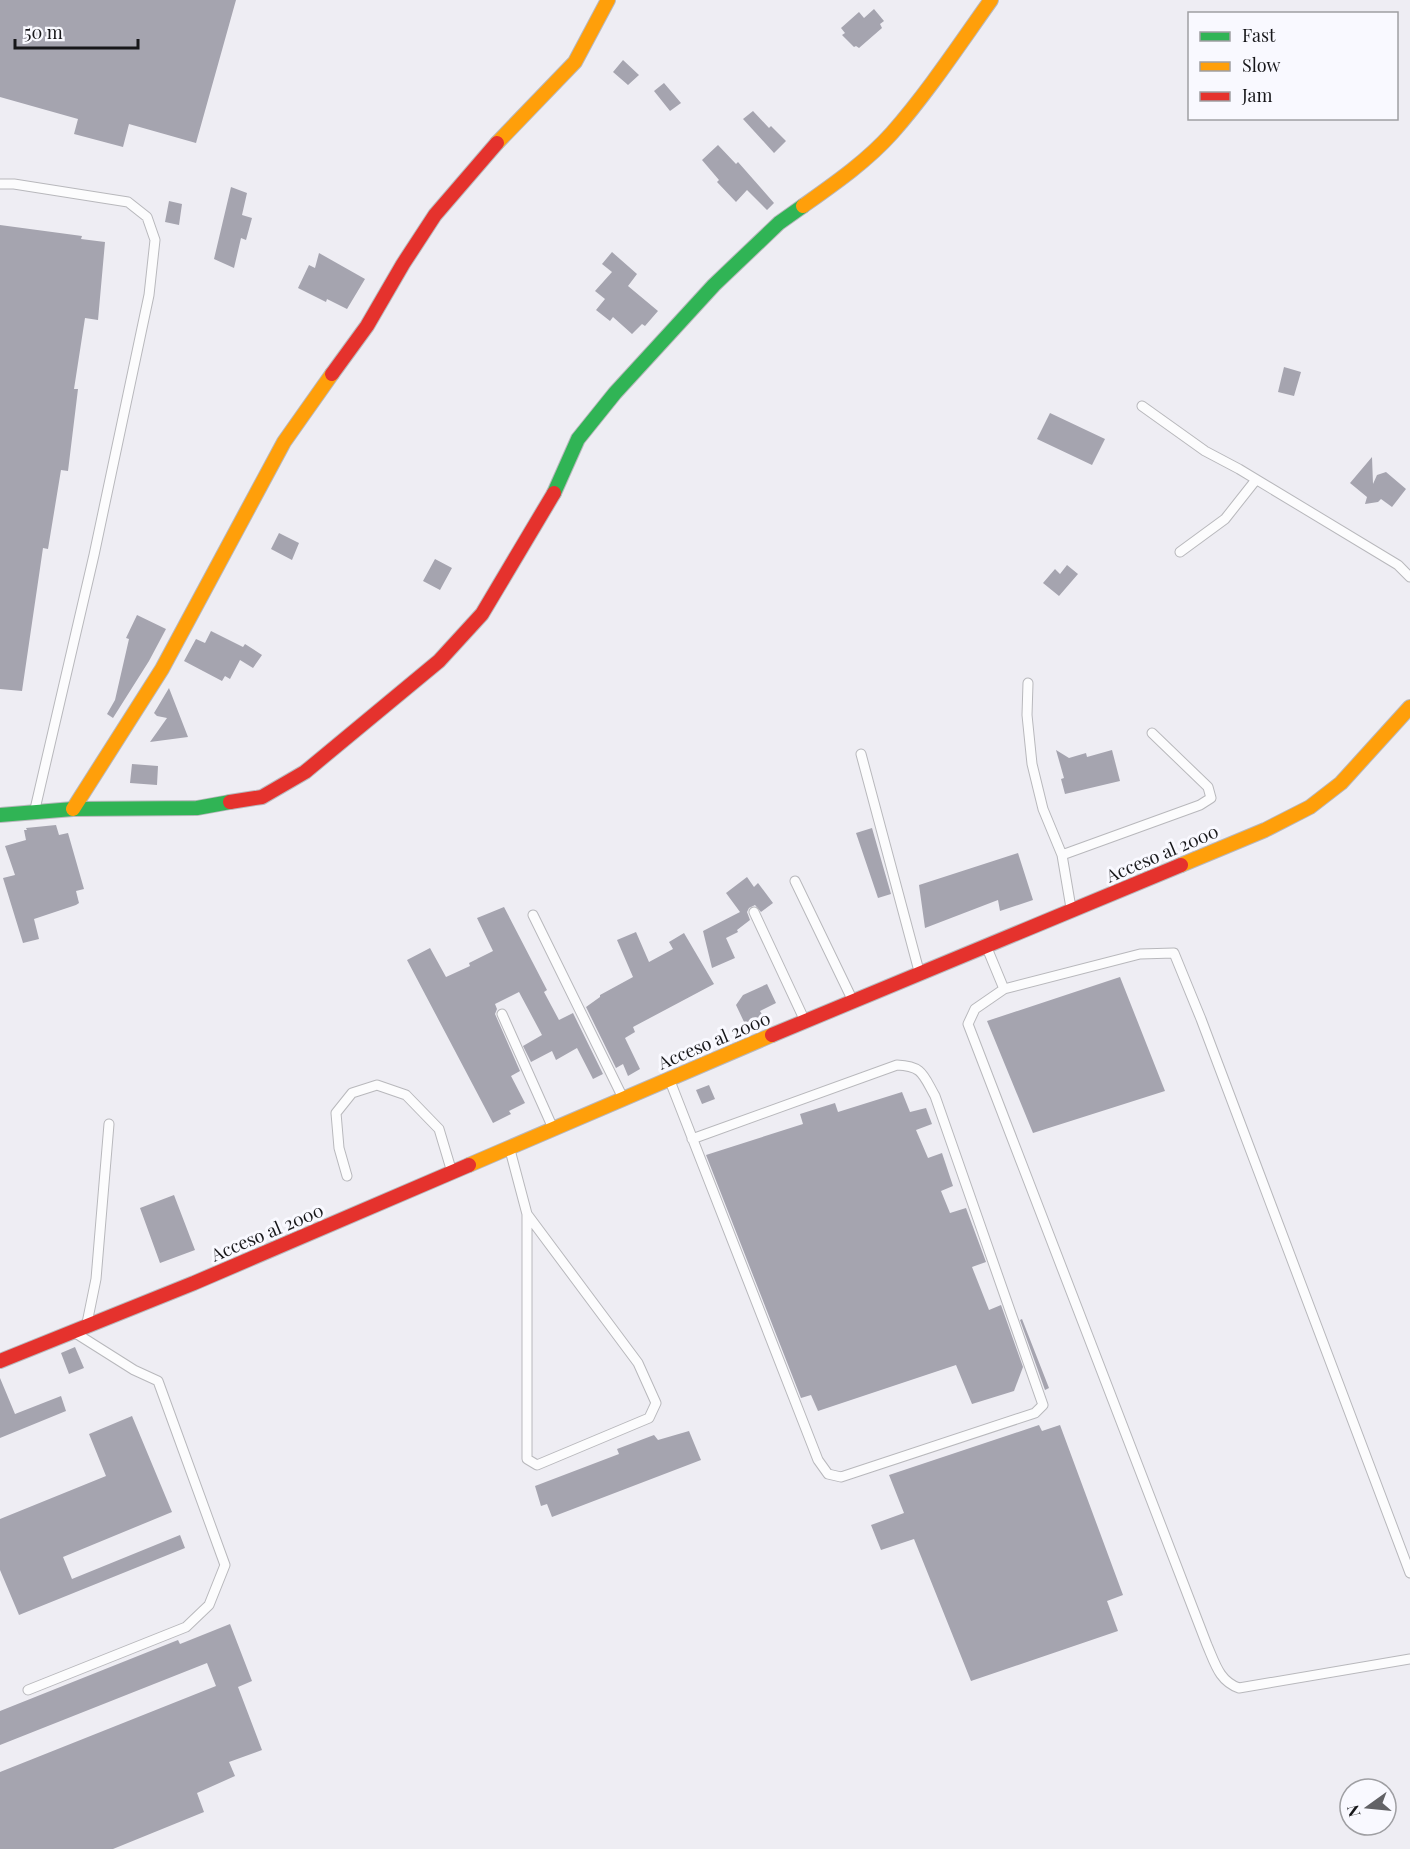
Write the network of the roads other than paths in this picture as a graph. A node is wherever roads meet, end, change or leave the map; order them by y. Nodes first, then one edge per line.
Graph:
1 (609, 0) edge
2 (991, 0) edge
3 (0, 184) edge
4 (1142, 406) dead end
5 (1255, 481) junction
6 (1180, 552) dead end
7 (1410, 577) edge
8 (1028, 683) dead end
9 (1410, 707) edge
10 (1152, 733) dead end
11 (861, 754) dead end
12 (73, 809) junction
13 (34, 812) junction
14 (0, 815) edge
15 (1062, 855) junction
16 (795, 881) dead end
17 (1072, 910) junction
18 (754, 912) dead end
19 (533, 915) dead end
20 (986, 946) junction
21 (920, 974) junction
22 (1004, 989) junction
23 (853, 1001) junction
24 (502, 1014) dead end
25 (805, 1022) junction
26 (669, 1079) junction
27 (624, 1099) junction
28 (109, 1124) dead end
29 (553, 1129) junction
30 (692, 1139) junction
31 (510, 1147) junction
32 (452, 1171) junction
33 (347, 1176) dead end
34 (527, 1214) junction
35 (87, 1326) junction
36 (72, 1331) junction
37 (0, 1361) edge
38 (1410, 1574) edge
39 (1410, 1659) edge
40 (28, 1690) dead end

1 - 12 street
2 - 12 street
3 - 13 lane
4 - 5 lane
5 - 6 lane
5 - 7 lane
8 - 15 lane
9 - 17 street, Acceso al 2000
10 - 15 lane
11 - 21 lane
12 - 13 street
13 - 14 street
15 - 17 lane
16 - 23 lane
17 - 20 street, Acceso al 2000
18 - 25 lane
19 - 27 lane
20 - 21 street, Acceso al 2000
20 - 22 lane
21 - 23 street, Acceso al 2000
22 - 38 lane
22 - 39 lane
23 - 25 street, Acceso al 2000
24 - 29 lane
25 - 26 street, Acceso al 2000
26 - 27 street, Acceso al 2000
26 - 30 lane
27 - 29 street, Acceso al 2000
28 - 35 lane
29 - 31 street, Acceso al 2000
30 - 30 lane
31 - 32 street, Acceso al 2000
31 - 34 lane
32 - 33 lane
32 - 35 street, Acceso al 2000
34 - 34 lane
35 - 36 street, Acceso al 2000
36 - 37 street, Acceso al 2000
36 - 40 lane

